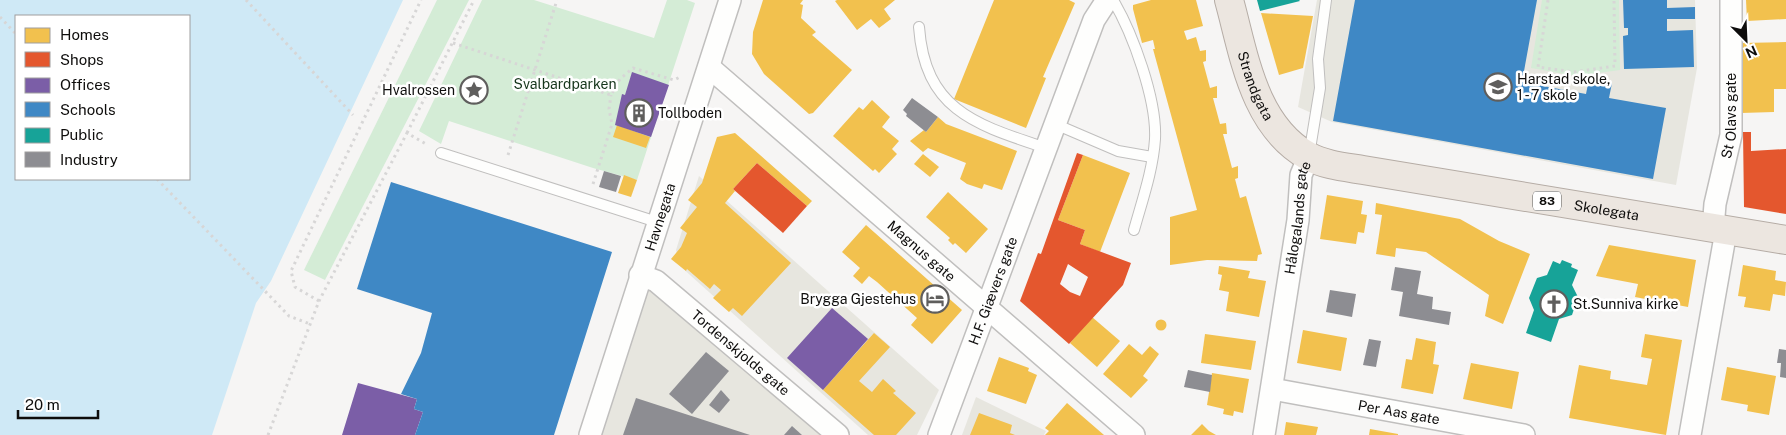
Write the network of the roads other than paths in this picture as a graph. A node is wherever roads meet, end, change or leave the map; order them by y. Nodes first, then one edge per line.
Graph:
1 (730, 0) edge
2 (1107, 0) edge
3 (1113, 0) edge
4 (1229, 0) edge
5 (1326, 0) edge
6 (1731, 0) edge
7 (919, 27) dead end
8 (706, 75) junction
9 (1055, 124) junction
10 (1046, 148) junction
11 (441, 153) road end
12 (1309, 156) junction
13 (1152, 157) junction
14 (657, 222) junction
15 (1134, 230) dead end
16 (1720, 230) junction
17 (1786, 240) edge
18 (640, 275) junction
19 (987, 307) junction
20 (1272, 389) junction
21 (1483, 431) edge
22 (590, 435) edge
23 (838, 435) edge
24 (939, 435) edge
25 (1134, 435) edge
26 (1264, 435) edge
27 (1524, 435) edge
28 (1690, 435) edge

1 - 8 street, Havnegata
2 - 9 street, H.F. Giævers gate
3 - 13 lane
4 - 12 highway, Strandgata / 83
5 - 12 lane, Hålogalands gate
6 - 16 street, St Olavs gate
7 - 10 lane
8 - 14 street, Havnegata
8 - 19 street, Magnus gate
9 - 10 street, H.F. Giævers gate
9 - 13 lane
10 - 19 street, H.F. Giævers gate
11 - 14 lane
12 - 16 highway, Skolegata / 83
12 - 20 street, Hålogalands gate
13 - 15 lane
14 - 18 street, Havnegata
16 - 17 highway, Skolegata / 83
16 - 28 street, St Olavs gate
18 - 22 street, Havnegata
18 - 23 street, Tordenskjolds gate
19 - 24 street, H.F. Giævers gate
19 - 25 street, Magnus gate
20 - 21 street, Per Aas gate
20 - 26 street, Hålogalands gate
21 - 27 street, Per Aas gate

